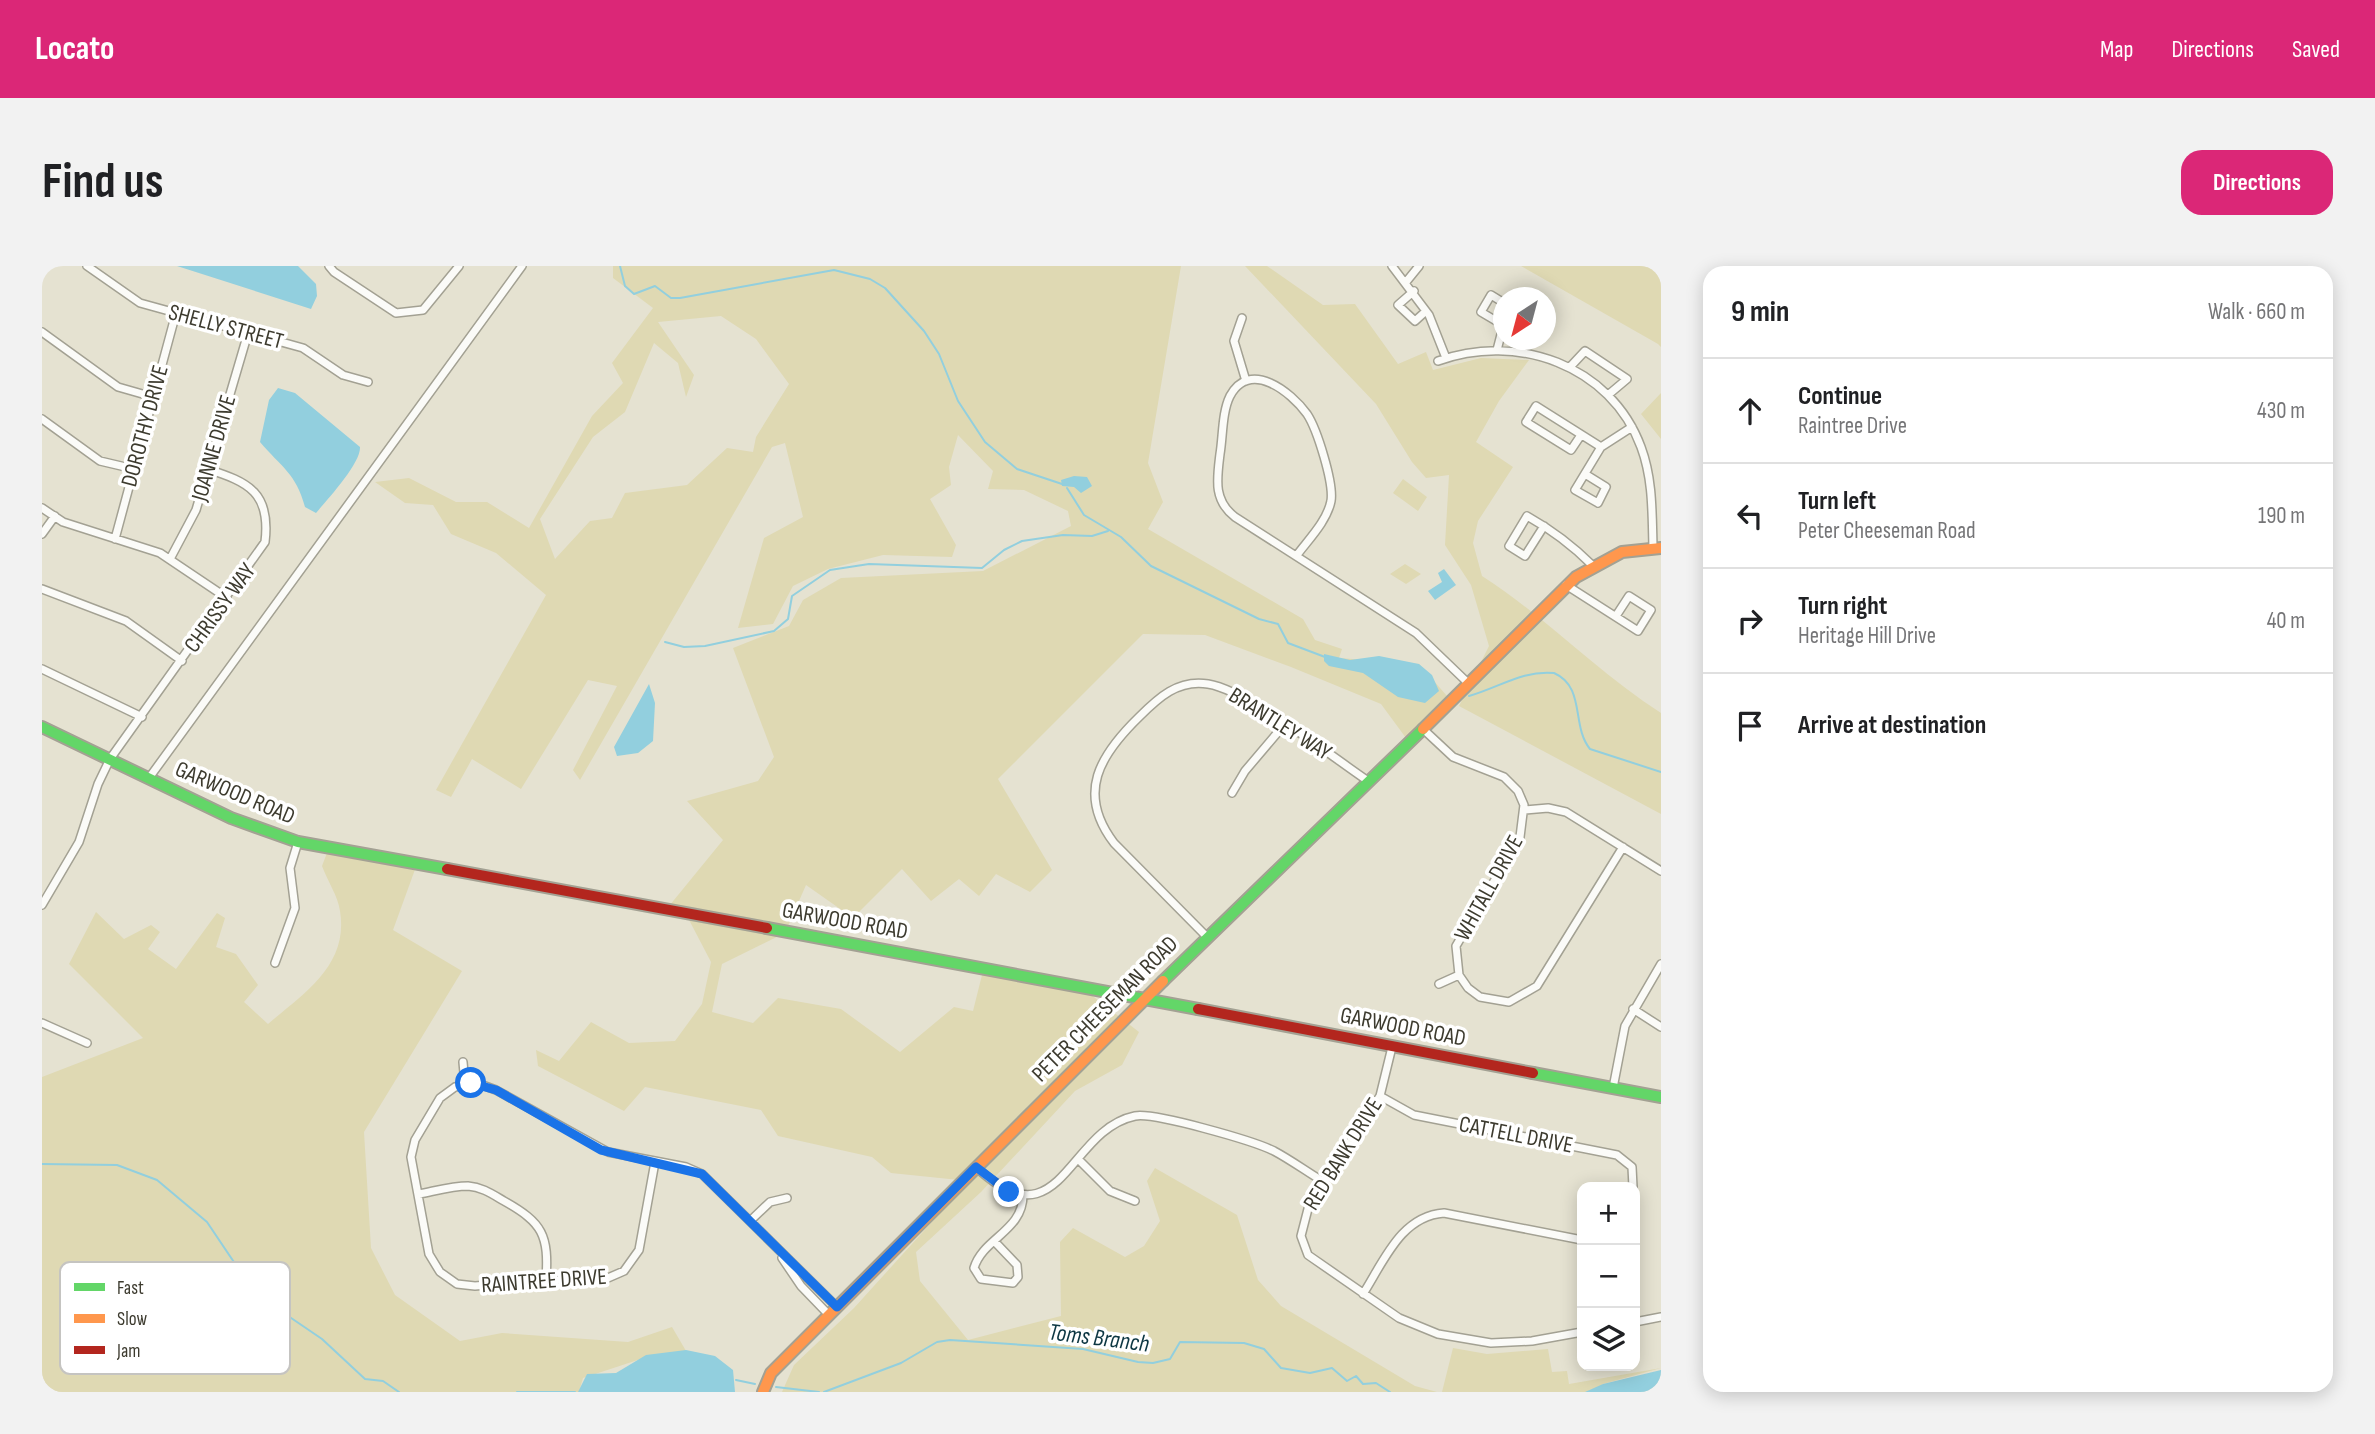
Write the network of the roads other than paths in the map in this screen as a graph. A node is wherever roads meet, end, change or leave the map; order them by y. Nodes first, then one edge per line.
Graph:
1 (87, 266) edge
2 (329, 266) edge
3 (459, 266) edge
4 (522, 266) edge
5 (1392, 266) edge
6 (1419, 266) edge
7 (1406, 282) junction
8 (1413, 291) junction
9 (1493, 296) edge
10 (1426, 310) junction
11 (176, 313) junction
12 (1242, 318) dead end
13 (1493, 319) edge
14 (42, 332) edge
15 (248, 333) junction
16 (1497, 350) joint
17 (1570, 367) junction
18 (368, 382) dead end
19 (1246, 382) junction
20 (1608, 395) junction
21 (153, 397) junction
22 (42, 419) edge
23 (1632, 427) junction
24 (1581, 435) junction
25 (1601, 447) junction
26 (134, 469) junction
27 (207, 469) junction
28 (1585, 474) junction
29 (1661, 485) edge
30 (1651, 487) junction
31 (42, 508) edge
32 (55, 516) junction
33 (1544, 526) junction
34 (42, 534) edge
35 (115, 539) junction
36 (1657, 547) edge
37 (1297, 555) junction
38 (170, 558) junction
39 (1592, 565) junction
40 (1566, 585) junction
41 (42, 589) edge
42 (227, 598) junction
43 (1616, 616) junction
44 (182, 661) junction
45 (42, 669) edge
46 (1468, 684) junction
47 (142, 717) junction
48 (1284, 725) junction
49 (42, 728) edge
50 (1423, 729) junction
51 (110, 759) junction
52 (149, 778) junction
53 (1368, 781) junction
54 (1232, 793) dead end
55 (1525, 810) junction
56 (298, 842) junction
57 (1623, 847) junction
58 (1661, 871) edge
59 (42, 905) edge
60 (1207, 937) junction
61 (275, 963) dead end
62 (1661, 964) edge
63 (1459, 975) junction
64 (1439, 984) dead end
65 (1143, 1000) junction
66 (1633, 1009) junction
67 (42, 1023) edge
68 (1661, 1027) edge
69 (87, 1043) dead end
70 (1392, 1047) junction
71 (463, 1062) dead end
72 (466, 1084) junction
73 (1613, 1088) junction
74 (1380, 1096) junction
75 (1661, 1097) edge
76 (1078, 1159) junction
77 (655, 1162) junction
78 (976, 1167) junction
79 (1324, 1182) junction
80 (1633, 1182) edge
81 (419, 1194) junction
82 (1023, 1195) junction
83 (787, 1198) dead end
84 (1135, 1201) dead end
85 (750, 1221) junction
86 (1577, 1239) edge
87 (995, 1242) junction
88 (547, 1280) junction
89 (1363, 1294) junction
90 (833, 1311) junction
91 (1661, 1317) edge
92 (1640, 1321) edge
93 (1577, 1333) edge
94 (763, 1392) edge

1 - 11 street, SHELLY STREET
2 - 3 street
4 - 52 street
5 - 7 street
6 - 7 street
7 - 8 street
8 - 10 street
8 - 10 street
9 - 13 street
10 - 16 street
11 - 15 street, SHELLY STREET
11 - 21 street, DOROTHY DRIVE
12 - 19 street
14 - 21 street
15 - 18 street, SHELLY STREET
15 - 27 street, JOANNE DRIVE
16 - 17 street
17 - 20 street
17 - 20 street
19 - 37 street
19 - 37 street
20 - 23 street
21 - 26 street, DOROTHY DRIVE
22 - 26 street
23 - 25 street
23 - 30 street
24 - 24 street
24 - 25 street
25 - 28 street
26 - 35 street, DOROTHY DRIVE
27 - 38 street, JOANNE DRIVE
27 - 42 street, CHRISSY WAY
28 - 28 street
29 - 30 street
30 - 36 street
31 - 32 street
32 - 34 street
32 - 35 street
33 - 33 street
33 - 39 street
35 - 38 street
36 - 39 street, PETER CHEESEMAN ROAD
37 - 46 street
38 - 42 street
39 - 40 street, PETER CHEESEMAN ROAD
40 - 43 street
40 - 46 street, PETER CHEESEMAN ROAD
41 - 44 street
42 - 44 street, CHRISSY WAY
43 - 43 street
44 - 47 street, CHRISSY WAY
45 - 47 street
46 - 50 street, PETER CHEESEMAN ROAD
47 - 51 street, CHRISSY WAY
48 - 53 street, BRANTLEY WAY
48 - 54 street
48 - 60 street, BRANTLEY WAY
49 - 51 street, GARWOOD ROAD
50 - 53 street, PETER CHEESEMAN ROAD
50 - 55 street, WHITALL DRIVE
51 - 52 street, GARWOOD ROAD
51 - 59 street, CHRISSY WAY
52 - 56 street, GARWOOD ROAD
53 - 60 street, PETER CHEESEMAN ROAD
55 - 57 street
55 - 63 street, WHITALL DRIVE
56 - 61 street
56 - 65 street, GARWOOD ROAD
57 - 58 street
57 - 63 street, WHITALL DRIVE
60 - 65 street, PETER CHEESEMAN ROAD
62 - 66 street
63 - 64 street, WHITALL DRIVE
65 - 70 street, GARWOOD ROAD
65 - 78 street, PETER CHEESEMAN ROAD
66 - 68 street
66 - 73 street
67 - 69 street
70 - 73 street, GARWOOD ROAD
70 - 74 street, RED BANK DRIVE
71 - 72 street
72 - 77 street
72 - 81 street, RAINTREE DRIVE
73 - 75 street, GARWOOD ROAD
74 - 79 street, RED BANK DRIVE
74 - 80 street, CATTELL DRIVE
76 - 79 street
76 - 82 street
76 - 84 street
77 - 85 street
77 - 88 street, RAINTREE DRIVE
78 - 82 street
78 - 90 street, PETER CHEESEMAN ROAD
79 - 89 street, RED BANK DRIVE
81 - 88 street
81 - 88 street, RAINTREE DRIVE
82 - 87 street
83 - 85 street
85 - 90 street
86 - 89 street
87 - 87 street
89 - 93 street, RED BANK DRIVE
90 - 94 street, PETER CHEESEMAN ROAD
91 - 92 street

